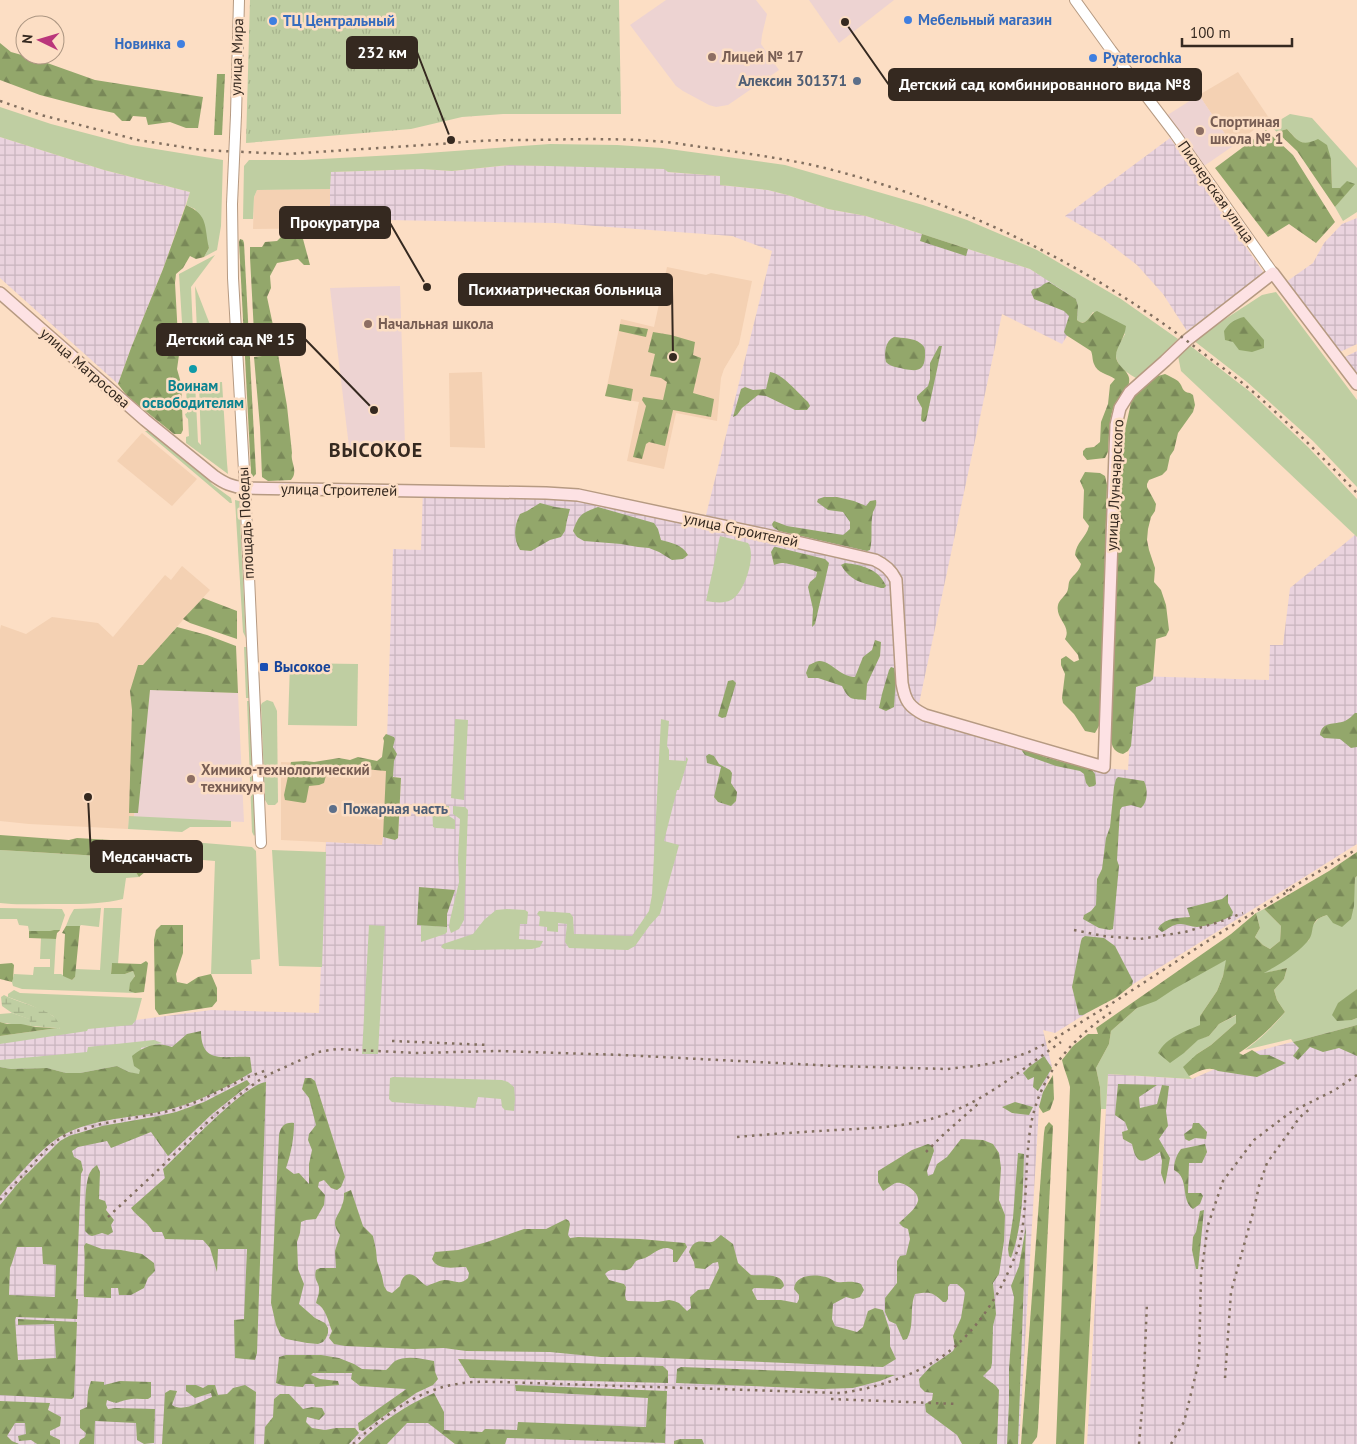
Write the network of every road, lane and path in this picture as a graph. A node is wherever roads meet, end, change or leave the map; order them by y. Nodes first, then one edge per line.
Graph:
1 (239, 0) edge
2 (1075, 0) edge
3 (232, 204) joint
4 (1273, 273) junction
5 (0, 293) edge
6 (1357, 384) edge
7 (245, 488) junction
8 (1104, 767) joint
9 (262, 843) dead end

1 - 3 street, улица Мира, bridge
2 - 4 street, Пионерская улица
3 - 7 street, площадь Победы
4 - 6 main road, Пионерская улица
4 - 8 main road, улица Луначарского
5 - 7 main road, улица Матросова
7 - 8 main road, улица Строителей
7 - 9 street, площадь Победы

